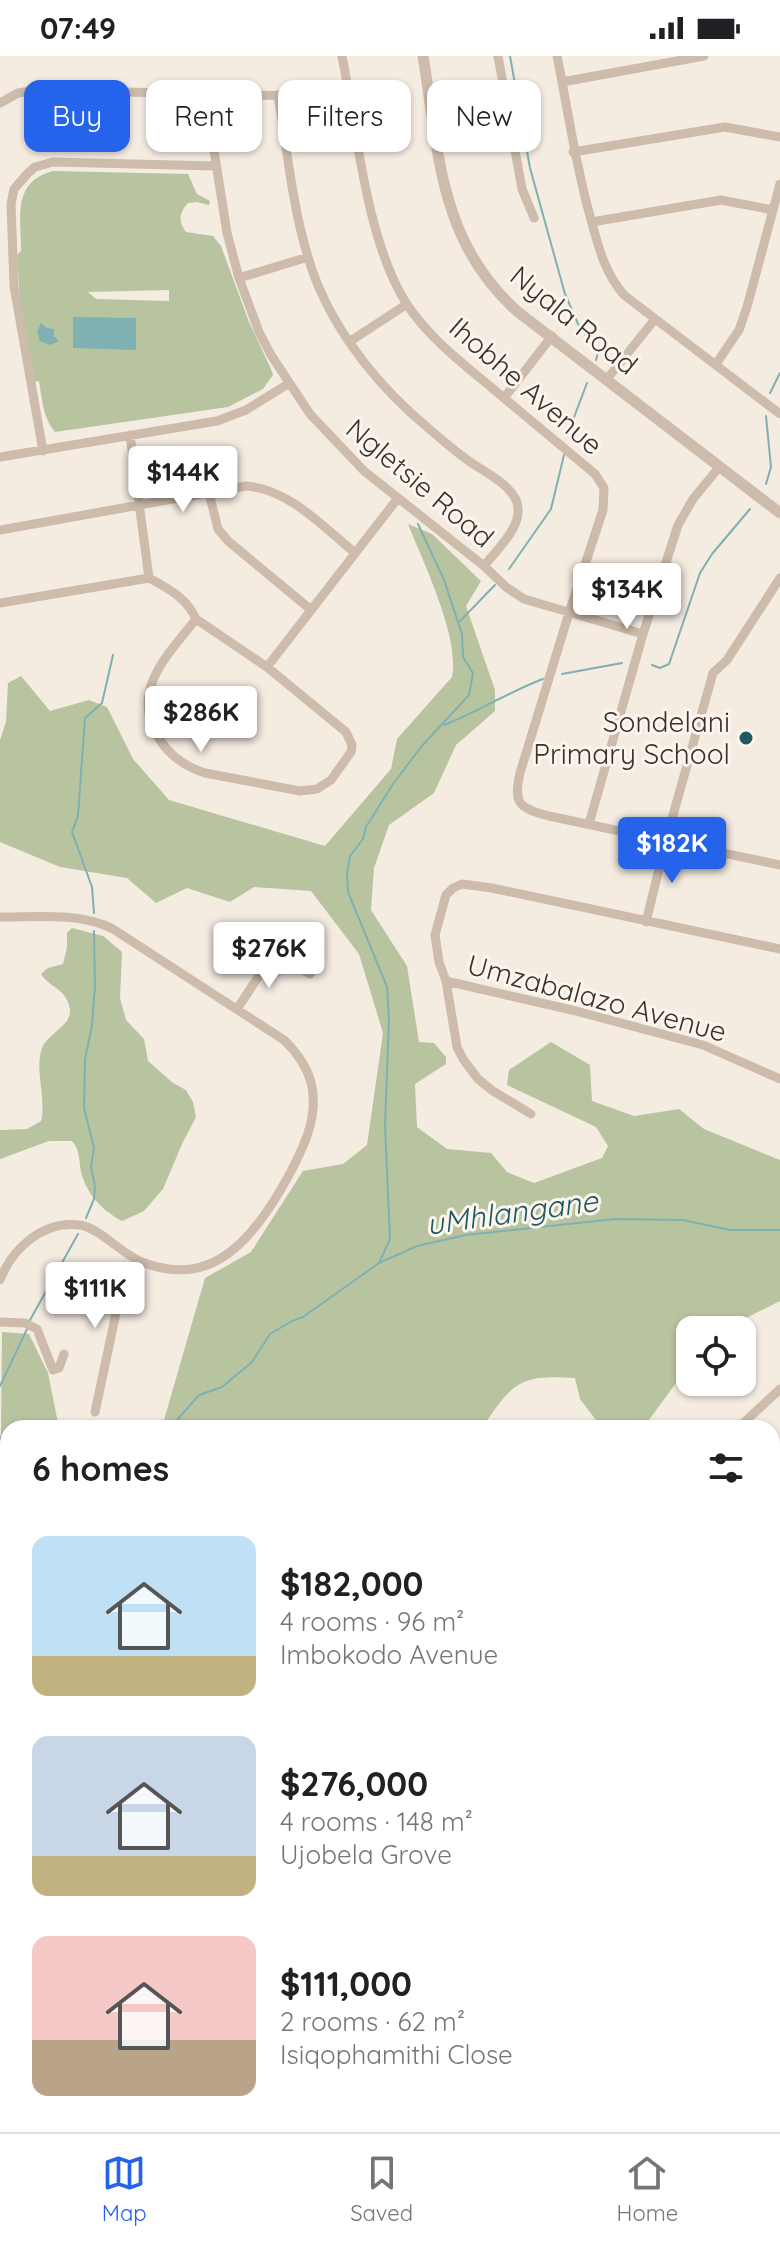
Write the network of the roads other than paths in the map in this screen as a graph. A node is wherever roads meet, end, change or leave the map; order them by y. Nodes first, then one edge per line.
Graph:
1 (342, 56) edge
2 (423, 56) edge
3 (498, 56) edge
4 (557, 56) edge
5 (704, 56) edge
6 (347, 80) edge
7 (562, 82) junction
8 (146, 92) edge
9 (262, 95) edge
10 (278, 95) edge
11 (0, 103) edge
12 (780, 137) edge
13 (213, 152) edge
14 (289, 152) edge
15 (360, 152) edge
16 (573, 152) junction
17 (215, 166) junction
18 (780, 184) edge
19 (773, 210) junction
20 (534, 218) dead end
21 (592, 222) junction
22 (308, 257) junction
23 (239, 278) junction
24 (407, 304) junction
25 (655, 319) junction
26 (552, 336) junction
27 (349, 342) junction
28 (716, 364) junction
29 (607, 379) junction
30 (288, 384) junction
31 (504, 398) junction
32 (780, 414) edge
33 (130, 435) junction
34 (43, 451) junction
35 (0, 457) edge
36 (720, 466) junction
37 (209, 493) junction
38 (398, 498) junction
39 (140, 505) junction
40 (780, 513) edge
41 (0, 530) edge
42 (354, 552) junction
43 (484, 566) junction
44 (149, 578) junction
45 (780, 578) edge
46 (0, 603) edge
47 (310, 609) junction
48 (569, 613) junction
49 (196, 619) junction
50 (643, 634) junction
51 (267, 667) junction
52 (589, 824) junction
53 (666, 840) junction
54 (780, 865) edge
55 (0, 917) edge
56 (646, 922) junction
57 (255, 938) dead end
58 (780, 949) edge
59 (274, 953) junction
60 (310, 974) dead end
61 (446, 981) junction
62 (237, 1009) junction
63 (780, 1079) edge
64 (531, 1114) dead end
65 (137, 1261) junction
66 (0, 1280) edge
67 (0, 1322) edge
68 (64, 1354) dead end
69 (780, 1389) edge
70 (95, 1412) dead end
71 (747, 1420) edge

1 - 6 street, Ihobhe Avenue
2 - 26 street, Nyala Road
3 - 20 street
4 - 7 street
5 - 7 street
7 - 16 street
8 - 11 street
9 - 10 street
12 - 16 street
13 - 17 street, Ngletsie Road
14 - 22 street
15 - 24 street, Ihobhe Avenue
16 - 21 street
17 - 23 street, Ngletsie Road
17 - 34 street
18 - 19 street
19 - 21 street
19 - 28 street
21 - 25 street
22 - 23 street
22 - 27 street
23 - 30 street, Ngletsie Road
24 - 27 street
24 - 31 street, Ihobhe Avenue
25 - 28 street
25 - 29 street
26 - 29 street, Nyala Road
26 - 31 street
27 - 43 street
28 - 32 street
29 - 36 street, Nyala Road
30 - 33 street
30 - 38 street, Ngletsie Road
31 - 48 street, Ihobhe Avenue
33 - 34 street
33 - 39 street
34 - 35 street
36 - 40 street, Nyala Road
36 - 50 street
37 - 39 street
37 - 42 street
37 - 47 street
38 - 42 street
38 - 43 street, Ngletsie Road
39 - 41 street
39 - 44 street
42 - 47 street
43 - 48 street, Ngletsie Road
44 - 46 street
44 - 49 street
45 - 53 street
47 - 51 street
48 - 50 street, Ngletsie Road
48 - 52 street, Ihobhe Avenue
49 - 51 street
49 - 51 street
50 - 52 street
52 - 53 street
53 - 54 street
53 - 56 street
55 - 62 street
56 - 58 street
56 - 61 street
57 - 59 street
59 - 60 street
59 - 62 street
61 - 63 street, Umzabalazo Avenue
61 - 64 street
62 - 65 street
65 - 66 street
65 - 70 street
67 - 68 street
69 - 71 street

